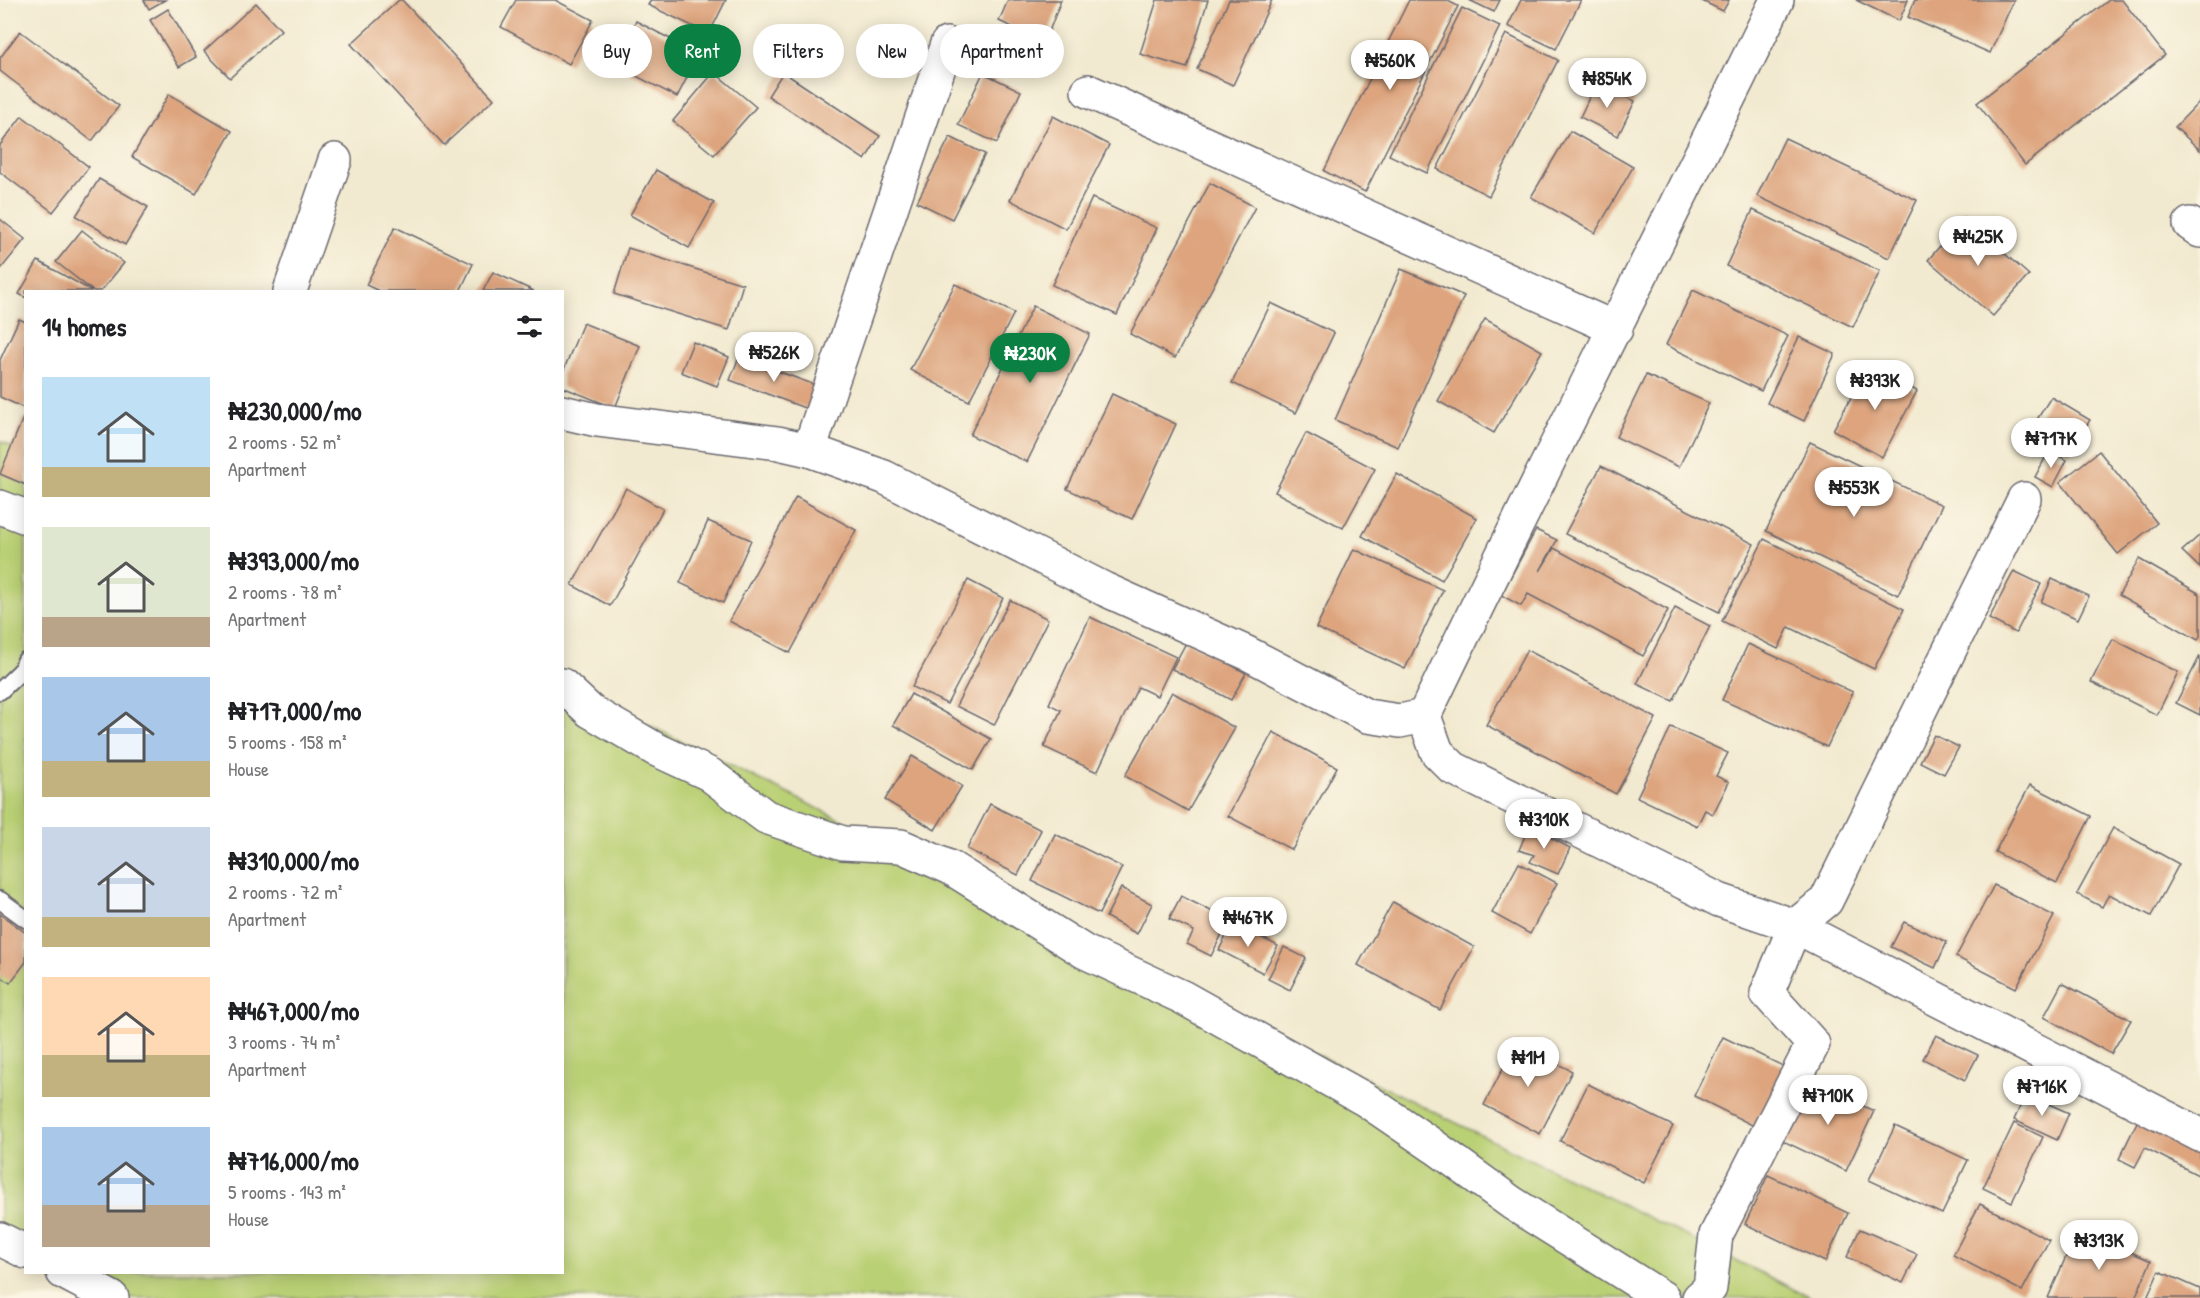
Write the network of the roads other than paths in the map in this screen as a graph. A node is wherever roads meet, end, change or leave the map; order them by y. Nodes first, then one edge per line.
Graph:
1 (1777, 0) edge
2 (940, 62) edge
3 (1088, 91) dead end
4 (335, 160) dead end
5 (290, 290) edge
6 (1616, 329) junction
7 (564, 412) edge
8 (809, 450) junction
9 (2024, 499) dead end
10 (0, 507) edge
11 (24, 516) edge
12 (24, 664) edge
13 (564, 687) edge
14 (0, 691) edge
15 (1424, 716) junction
16 (0, 900) edge
17 (24, 918) edge
18 (1795, 926) junction
19 (2200, 1135) edge
20 (0, 1239) edge
21 (24, 1251) edge
22 (67, 1274) edge
23 (112, 1298) edge
24 (1663, 1298) edge
25 (1699, 1298) edge

1 - 6 street
2 - 8 street
3 - 6 street
4 - 5 street
6 - 15 street
7 - 8 street
8 - 15 street
9 - 18 street
10 - 11 street
12 - 14 lane
13 - 24 street
15 - 18 street
16 - 17 lane
18 - 19 street
18 - 25 street
20 - 21 street
22 - 23 street

